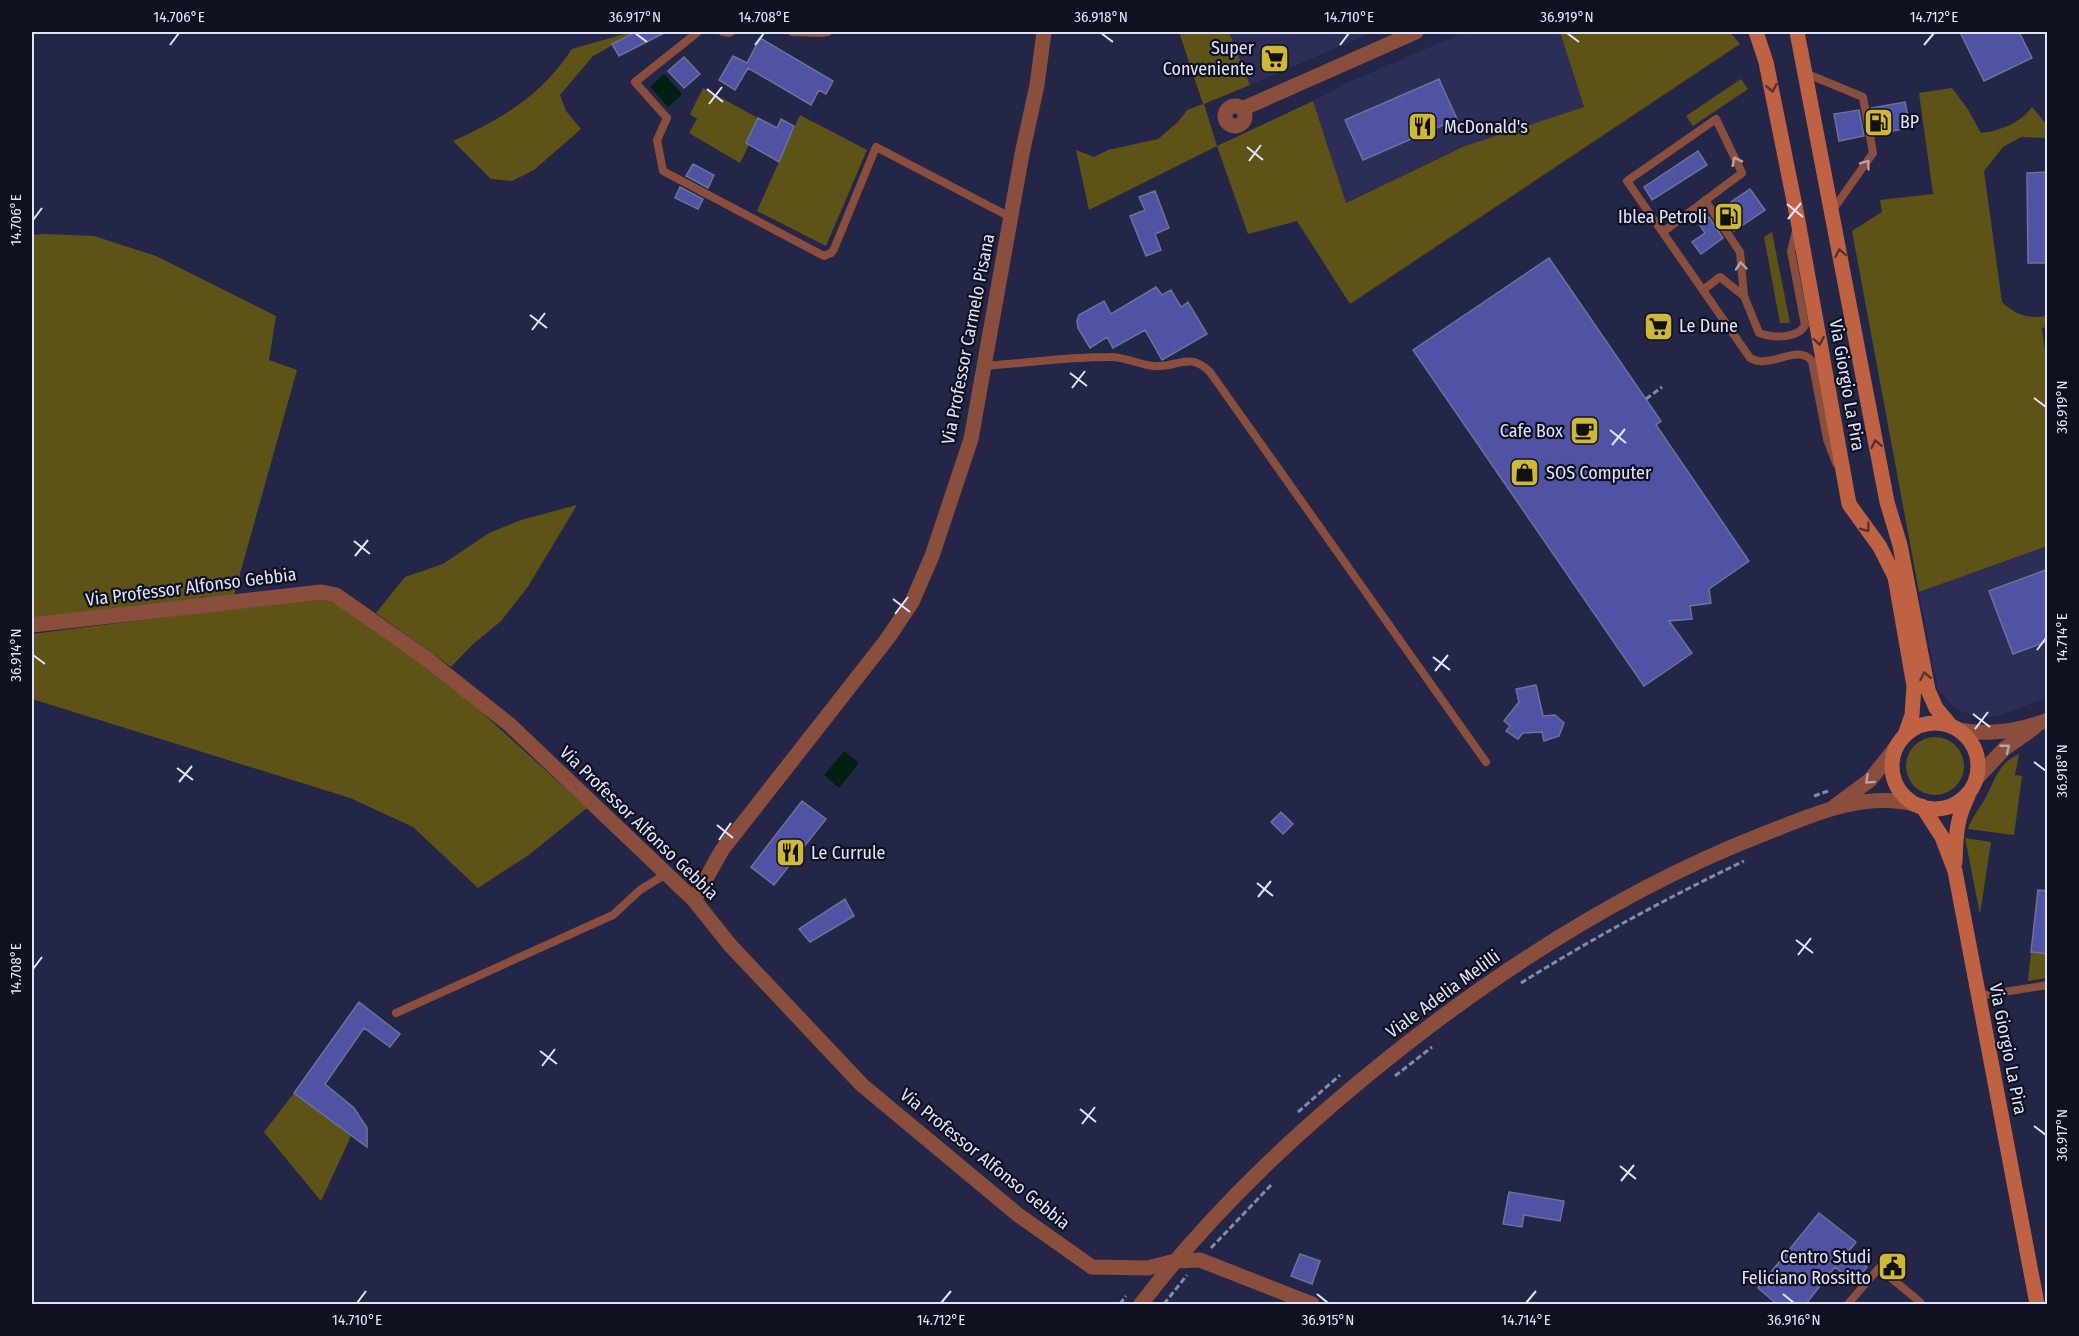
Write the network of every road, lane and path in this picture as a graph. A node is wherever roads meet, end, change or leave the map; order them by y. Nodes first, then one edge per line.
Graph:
1 (698, 32) edge
2 (723, 32) edge
3 (731, 32) edge
4 (792, 32) edge
5 (828, 32) edge
6 (1044, 32) edge
7 (1416, 32) edge
8 (1756, 32) edge
9 (1797, 32) edge
10 (1804, 73) junction
11 (1242, 109) dead end
12 (1705, 200) junction
13 (1832, 211) junction
14 (1011, 218) junction
15 (1798, 221) junction
16 (1662, 232) junction
17 (1703, 290) junction
18 (1744, 296) junction
19 (984, 366) junction
20 (1662, 387) dead end
21 (1646, 399) dead end
22 (1845, 489) junction
23 (32, 626) edge
24 (2044, 722) edge
25 (1956, 728) junction
26 (1901, 740) junction
27 (1486, 762) dead end
28 (1974, 784) junction
29 (1837, 787) dead end
30 (1806, 799) dead end
31 (1919, 806) junction
32 (1833, 807) junction
33 (1746, 860) dead end
34 (1955, 871) junction
35 (666, 874) junction
36 (694, 900) junction
37 (2048, 984) edge
38 (1518, 985) dead end
39 (1978, 996) junction
40 (396, 1013) dead end
41 (1439, 1041) dead end
42 (1345, 1071) dead end
43 (1394, 1077) dead end
44 (1292, 1117) dead end
45 (1275, 1182) dead end
46 (1200, 1260) junction
47 (1174, 1261) junction
48 (1127, 1295) dead end
49 (1120, 1305) edge
50 (1141, 1305) edge
51 (1164, 1305) edge
52 (1312, 1305) edge
53 (1848, 1305) edge
54 (1917, 1305) edge
55 (2037, 1305) edge

1 - 14 lane
2 - 3 lane
4 - 5 lane
6 - 14 street, Via Professor Carmelo Pisana
7 - 11 street
8 -> 15 main road, Via Giorgio La Pira
9 - 10 main road, Via Giorgio La Pira
10 - 13 main road, Via Giorgio La Pira
13 -> 10 lane
12 - 16 lane
12 -> 16 lane
18 -> 12 lane
25 -> 13 main road, Via Giorgio La Pira
14 - 19 street, Via Professor Carmelo Pisana
15 - 18 lane
15 -> 22 main road, Via Giorgio La Pira
16 - 17 lane
17 - 18 lane
17 - 22 lane
19 - 27 lane
19 - 36 street, Via Professor Carmelo Pisana
20 - 21 path
22 -> 26 main road, Via Giorgio La Pira
23 - 35 street, Via Professor Alfonso Gebbia
24 - 25 street
28 -> 24 street
25 - 26 main road
25 - 28 main road
26 - 31 main road
26 -> 32 street
28 - 31 main road
28 - 34 main road
29 - 30 path
31 - 32 street
31 - 34 main road
32 - 47 street, Viale Adelia Melilli
33 - 38 path
34 - 39 main road, Via Giorgio La Pira
35 - 36 street, Via Professor Alfonso Gebbia
35 - 40 lane
36 - 47 street, Via Professor Alfonso Gebbia
37 - 39 lane
39 - 55 main road, Via Giorgio La Pira
41 - 43 path
42 - 44 path
45 - 46 path
46 - 47 street, Via Professor Alfonso Gebbia
46 - 51 path
46 - 52 street
47 - 50 street, Viale Adelia Melilli
48 - 49 path
53 - 54 lane

